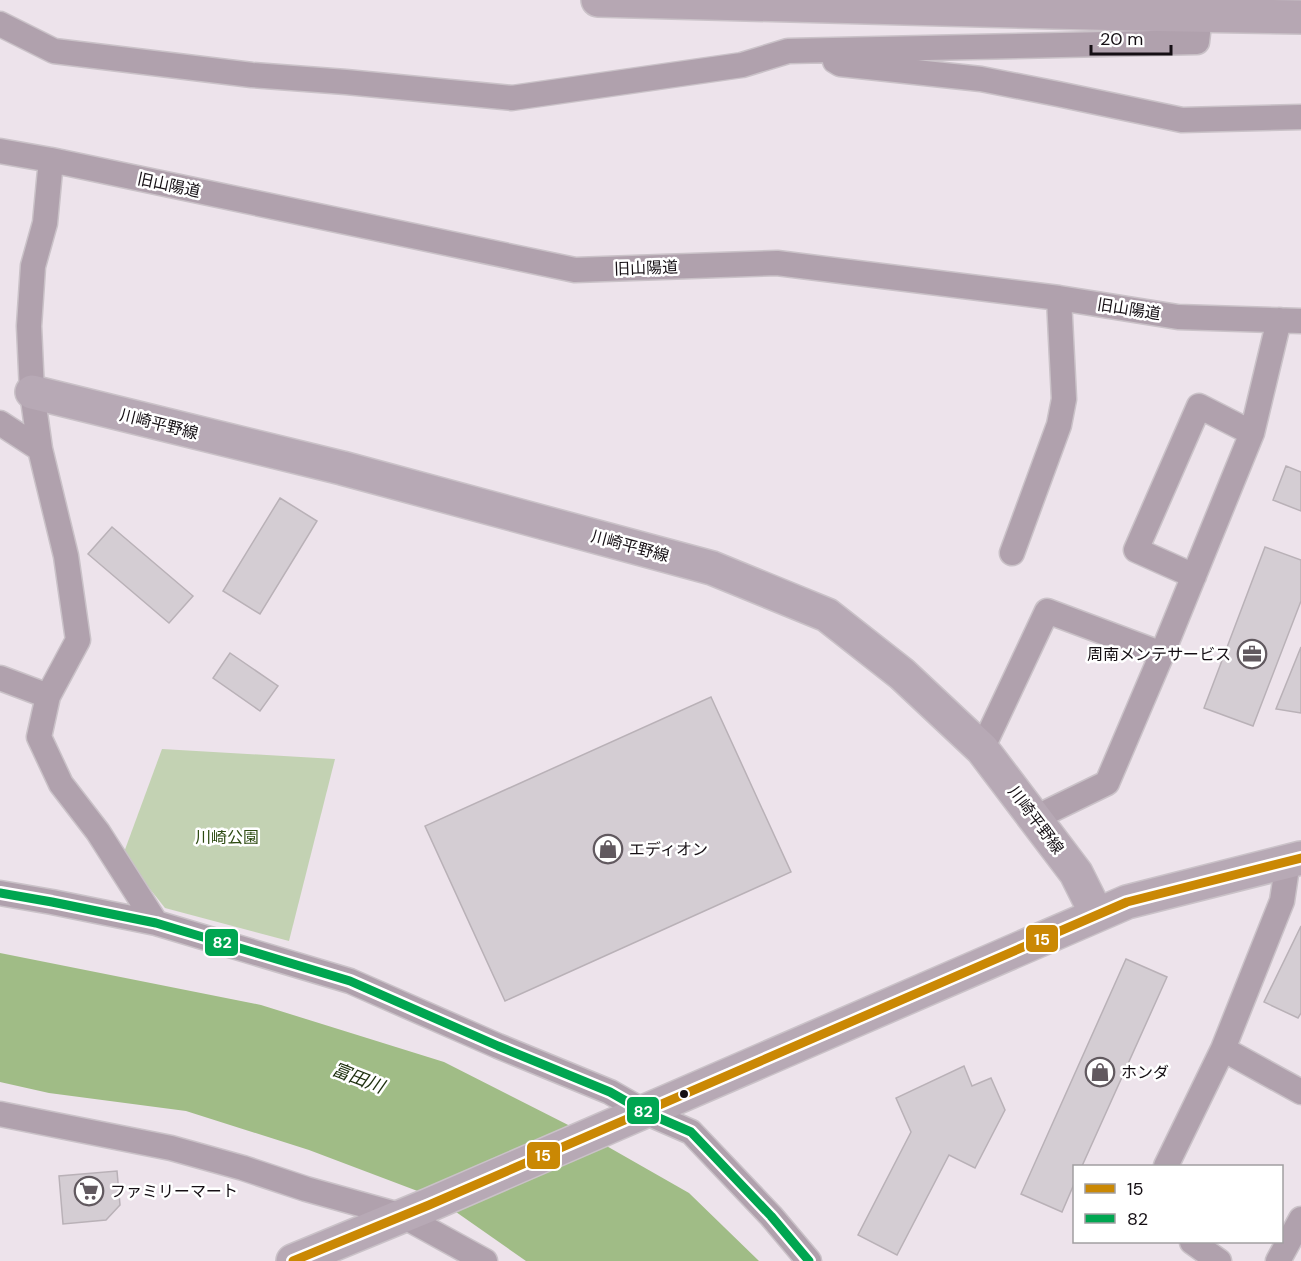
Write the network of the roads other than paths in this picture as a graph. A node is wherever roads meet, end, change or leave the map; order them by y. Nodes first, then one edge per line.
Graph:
1 (598, 0) edge
2 (1200, 15) junction
3 (1301, 17) edge
4 (0, 24) edge
5 (819, 51) junction
6 (1301, 117) edge
7 (0, 151) edge
8 (51, 160) junction
9 (1059, 298) junction
10 (1290, 320) edge
11 (32, 392) junction
12 (0, 423) edge
13 (1252, 433) junction
14 (40, 449) junction
15 (1012, 553) dead end
16 (1194, 576) junction
17 (1162, 654) junction
18 (0, 678) edge
19 (48, 696) junction
20 (982, 748) junction
21 (1035, 818) junction
22 (1295, 860) edge
23 (0, 893) edge
24 (1097, 915) junction
25 (156, 923) junction
26 (1223, 1049) junction
27 (1301, 1092) edge
28 (0, 1114) edge
29 (634, 1117) junction
30 (1167, 1165) edge
31 (416, 1211) junction
32 (1301, 1219) edge
33 (1193, 1243) edge
34 (293, 1261) edge
35 (485, 1261) edge
36 (809, 1261) edge
37 (1219, 1261) edge
38 (1278, 1261) edge

1 - 2 highway
2 - 3 highway
2 - 5 street
4 - 5 street
5 - 6 street
7 - 8 street, 旧山陽道
8 - 9 street, 旧山陽道
8 - 11 street
9 - 10 street, 旧山陽道
9 - 15 street
10 - 13 street
11 - 14 street
11 - 20 street, 川崎平野線
12 - 14 street
13 - 16 street
13 - 16 street
14 - 19 street
16 - 17 street
17 - 20 street
17 - 21 street
18 - 19 street
19 - 25 street
20 - 21 street, 川崎平野線
21 - 24 street, 川崎平野線
22 - 24 street
22 - 26 street
23 - 25 street
24 - 29 street
25 - 29 street
26 - 27 street
26 - 30 street
28 - 31 street
29 - 31 street
29 - 36 street
31 - 34 street
31 - 35 street
32 - 38 street
33 - 37 street

